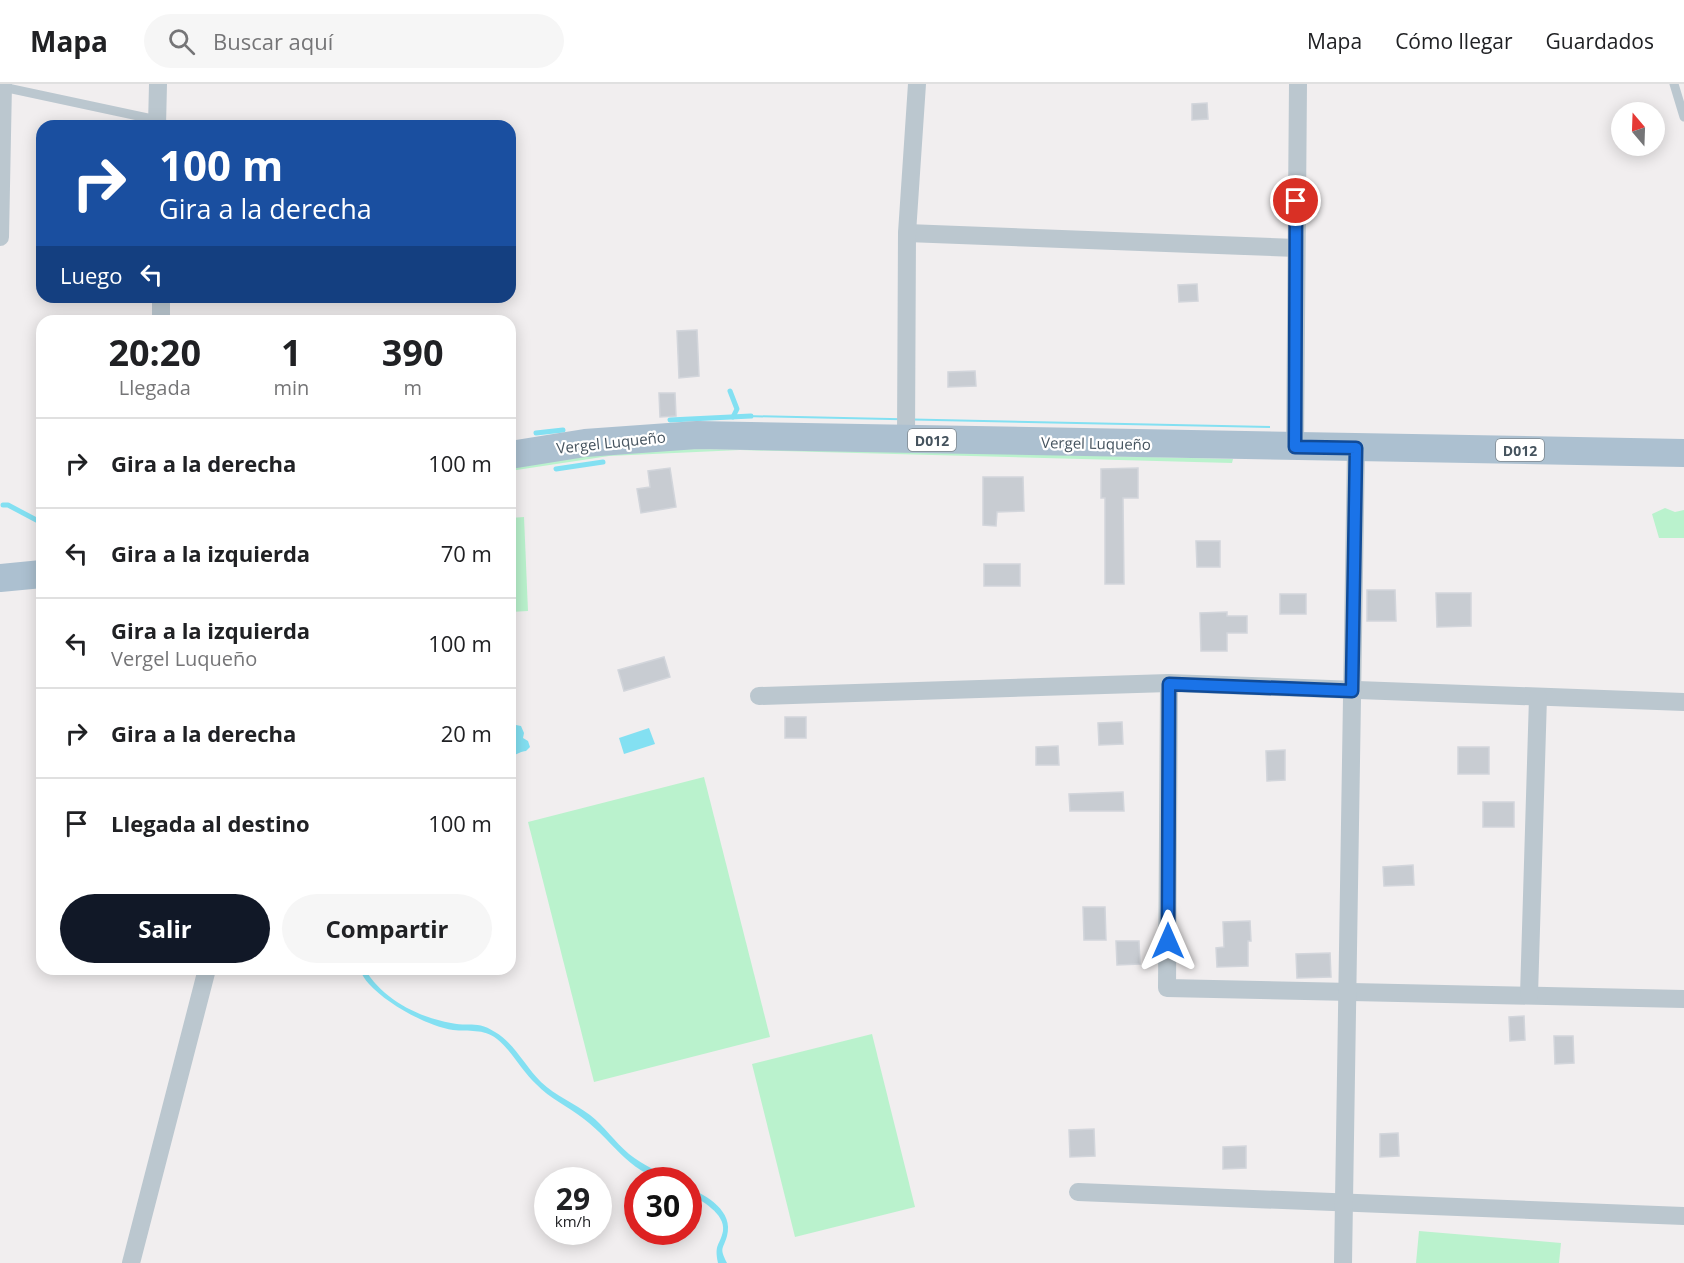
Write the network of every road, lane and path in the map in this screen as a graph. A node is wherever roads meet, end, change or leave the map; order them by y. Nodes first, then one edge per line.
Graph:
1 (158, 84) edge
2 (917, 84) edge
3 (1298, 84) edge
4 (1674, 84) edge
5 (3, 86) edge
6 (1684, 117) edge
7 (145, 120) edge
8 (157, 120) edge
9 (907, 233) junction
10 (0, 237) edge
11 (1296, 248) junction
12 (906, 426) junction
13 (1295, 447) junction
14 (1356, 448) junction
15 (1684, 453) edge
16 (516, 454) edge
17 (36, 575) edge
18 (0, 578) edge
19 (1169, 684) junction
20 (1352, 691) junction
21 (759, 696) dead end
22 (1538, 697) junction
23 (1684, 702) edge
24 (205, 975) edge
25 (1346, 992) junction
26 (1529, 995) junction
27 (1684, 999) edge
28 (1078, 1192) dead end
29 (1344, 1203) junction
30 (1684, 1216) edge
31 (131, 1263) edge
32 (1343, 1263) edge

1 - 8 street
2 - 9 street
3 - 11 street
4 - 6 lane
5 - 7 lane
5 - 10 street
9 - 11 street
9 - 12 street
11 - 13 street
12 - 13 main road, Vergel Luqueño / D012
12 - 16 main road, Vergel Luqueño / D012
13 - 14 main road, Vergel Luqueño / D012
14 - 15 main road, Vergel Luqueño / D012
14 - 20 street
17 - 18 main road
19 - 20 street
19 - 21 street
19 - 25 street
20 - 22 street
20 - 25 street
22 - 23 street
22 - 26 street
24 - 31 street
25 - 26 street
25 - 29 street
26 - 27 street
28 - 29 street
29 - 30 street
29 - 32 street

